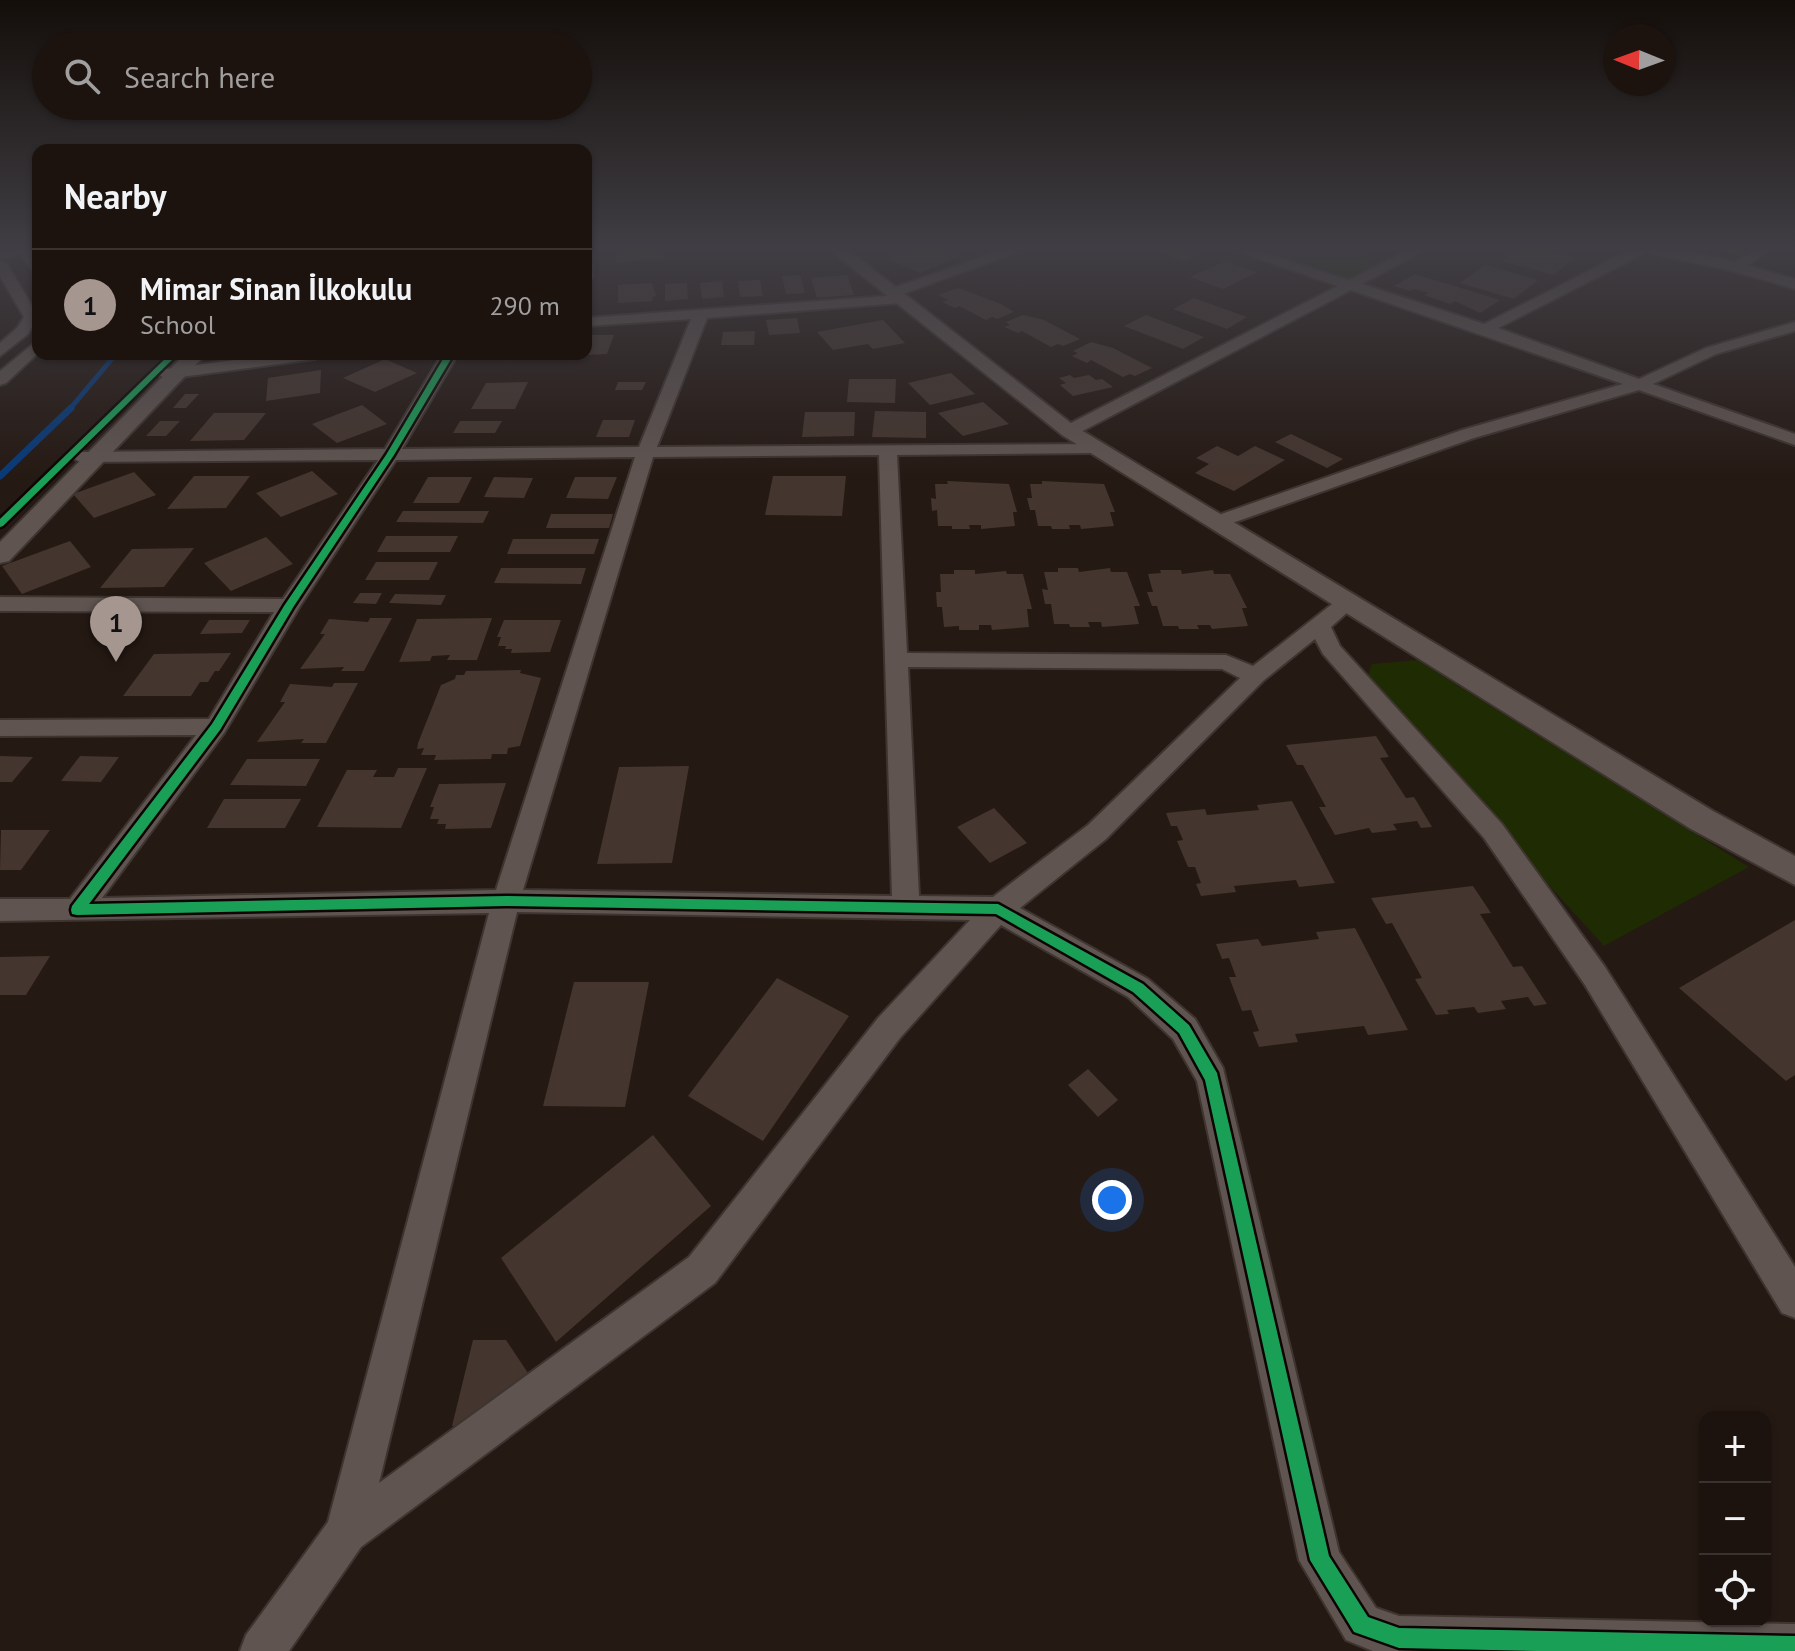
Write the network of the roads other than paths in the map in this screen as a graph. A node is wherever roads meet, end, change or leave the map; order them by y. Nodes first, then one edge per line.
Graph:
1 (28, 323) edge
2 (697, 323) edge
3 (931, 323) edge
4 (1279, 323) edge
5 (1467, 323) edge
6 (1496, 323) edge
7 (1795, 326) edge
8 (1485, 329) junction
9 (0, 351) edge
10 (32, 351) edge
11 (246, 360) edge
12 (446, 360) edge
13 (177, 366) edge
14 (0, 380) edge
15 (1640, 384) junction
16 (1069, 431) junction
17 (1795, 440) edge
18 (1096, 448) junction
19 (888, 450) junction
20 (645, 454) junction
21 (390, 455) junction
22 (88, 457) junction
23 (1217, 522) junction
24 (0, 536) edge
25 (0, 556) edge
26 (1348, 602) junction
27 (0, 604) edge
28 (289, 606) junction
29 (1319, 625) junction
30 (896, 660) junction
31 (1255, 676) junction
32 (216, 727) junction
33 (0, 728) edge
34 (1795, 872) edge
35 (506, 901) junction
36 (906, 908) junction
37 (998, 909) junction
38 (0, 910) edge
39 (77, 910) junction
40 (1795, 1300) edge
41 (346, 1532) junction
42 (1795, 1646) edge
43 (262, 1651) edge

1 - 9 street
2 - 20 street
3 - 16 street
4 - 16 street
5 - 8 street
6 - 8 street
7 - 15 street
8 - 15 street
10 - 14 street
11 - 13 street
12 - 21 street
13 - 22 street
15 - 17 street
15 - 23 street
16 - 18 street
18 - 19 street
18 - 23 street
19 - 20 street
19 - 30 street
20 - 21 street
20 - 35 street
21 - 22 street
21 - 28 street
22 - 24 street
22 - 25 street
23 - 26 street
26 - 29 street
26 - 34 street
27 - 28 street
28 - 32 street
29 - 31 street
29 - 40 street
30 - 31 street
30 - 36 street
31 - 37 street
32 - 33 street
32 - 39 street
35 - 36 street
35 - 39 street
35 - 41 street
36 - 37 street
37 - 41 street
37 - 42 street
38 - 39 street
41 - 43 street

